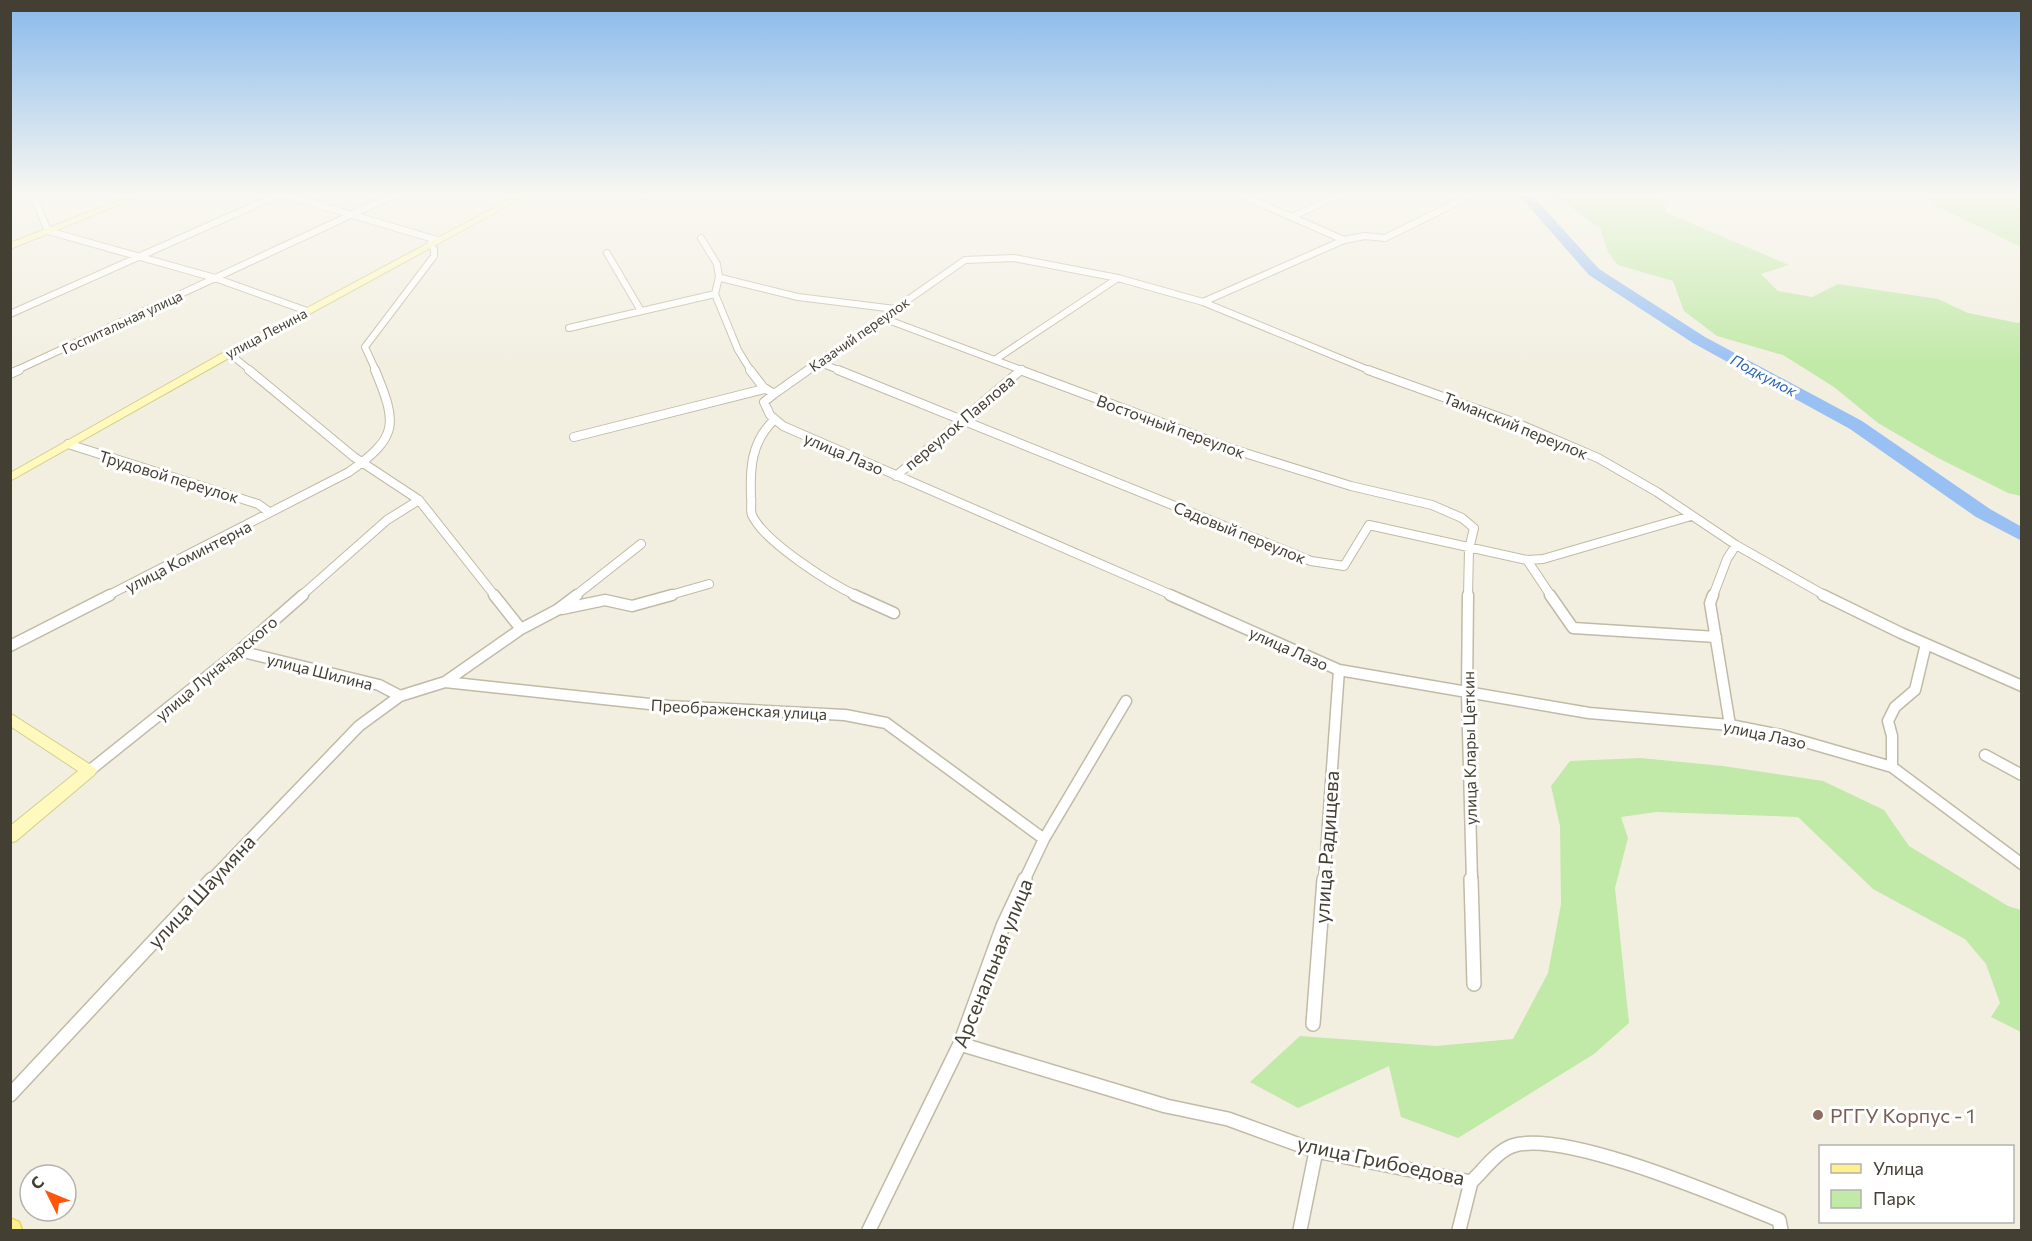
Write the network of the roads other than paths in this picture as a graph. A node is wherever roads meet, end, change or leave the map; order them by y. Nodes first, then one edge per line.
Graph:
1 (123, 252) edge
2 (152, 252) edge
3 (270, 252) edge
4 (415, 252) edge
5 (434, 252) edge
6 (711, 252) edge
7 (1317, 252) edge
8 (607, 253) dead end
9 (141, 257) junction
10 (215, 278) junction
11 (721, 278) junction
12 (1118, 278) junction
13 (716, 294) junction
14 (1203, 302) junction
15 (895, 309) junction
16 (307, 311) junction
17 (641, 311) junction
18 (10, 314) edge
19 (883, 318) junction
20 (569, 328) dead end
21 (229, 353) junction
22 (996, 359) junction
23 (818, 362) junction
24 (1022, 369) junction
25 (10, 374) edge
26 (764, 389) junction
27 (774, 393) junction
28 (773, 421) junction
29 (961, 421) junction
30 (574, 437) dead end
31 (68, 444) junction
32 (362, 462) junction
33 (896, 476) junction
34 (10, 478) edge
35 (419, 500) junction
36 (269, 512) junction
37 (1691, 516) junction
38 (1464, 518) joint
39 (641, 544) dead end
40 (1736, 545) junction
41 (1469, 549) junction
42 (1527, 560) junction
43 (709, 584) dead end
44 (557, 610) junction
45 (894, 613) dead end
46 (521, 629) junction
47 (1716, 637) junction
48 (1926, 644) junction
49 (10, 646) edge
50 (239, 651) junction
51 (1339, 670) junction
52 (445, 682) junction
53 (2022, 686) edge
54 (1467, 693) junction
55 (400, 696) junction
56 (1126, 701) dead end
57 (10, 718) edge
58 (1730, 725) junction
59 (1985, 754) dead end
60 (1892, 766) junction
61 (89, 771) junction
62 (2022, 775) edge
63 (10, 836) edge
64 (1044, 839) junction
65 (2022, 864) edge
66 (1474, 984) dead end
67 (1313, 1024) dead end
68 (960, 1044) junction
69 (10, 1095) edge
70 (1316, 1151) junction
71 (1471, 1182) junction
72 (869, 1230) edge
73 (1300, 1230) edge
74 (1459, 1230) edge
75 (1781, 1230) edge

1 - 9 street
2 - 9 street
3 - 10 street, Госпитальная улица
4 - 16 street, улица Ленина
5 - 32 street, улица Коминтерна
6 - 11 street
7 - 14 street
8 - 17 street
9 - 10 street
9 - 18 street
10 - 16 street
10 - 25 street, Госпитальная улица
11 - 13 street
11 - 15 street
12 - 14 street, Таманский переулок
12 - 15 street, Казачий переулок
12 - 22 street
13 - 17 street
13 - 26 street
14 - 37 street, Таманский переулок
15 - 19 street, Казачий переулок
16 - 21 street, улица Ленина
17 - 20 street
19 - 22 street, Восточный переулок
19 - 23 street, Казачий переулок
21 - 31 street, улица Ленина
21 - 32 street
22 - 24 street, Восточный переулок
23 - 27 street, Казачий переулок
23 - 29 street, Садовый переулок
24 - 29 street, переулок Павлова
24 - 38 street, Восточный переулок
26 - 27 street
26 - 30 street
27 - 28 street
28 - 33 street, улица Лазо
28 - 45 street
29 - 33 street, переулок Павлова
29 - 41 street, Садовый переулок
31 - 34 street, улица Ленина
31 - 36 street, Трудовой переулок
32 - 35 street
32 - 36 street, улица Коминтерна
33 - 51 street, улица Лазо
35 - 46 street
35 - 50 street, улица Луначарского
36 - 49 street, улица Коминтерна
37 - 40 street, Таманский переулок
37 - 42 street, Садовый переулок
38 - 41 street, улица Клары Цеткин
39 - 44 street
40 - 47 street
40 - 48 street, Таманский переулок
41 - 42 street, Садовый переулок
41 - 54 street, улица Клары Цеткин
42 - 47 street
43 - 44 street
44 - 46 street
46 - 52 street
47 - 58 street
48 - 53 street, Таманский переулок
48 - 60 street
50 - 55 street, улица Шилина
50 - 61 street, улица Луначарского
51 - 54 street, улица Лазо
51 - 67 street, улица Радищева
52 - 55 street, Преображенская улица
52 - 64 street, Преображенская улица
54 - 58 street, улица Лазо
54 - 66 street, улица Клары Цеткин
55 - 69 street, улица Шаумяна
56 - 64 street, Арсенальная улица
57 - 61 street
58 - 60 street, улица Лазо
59 - 62 street
60 - 65 street, улица Лазо
61 - 63 street, улица Луначарского
64 - 68 street, Арсенальная улица
68 - 70 street, улица Грибоедова
68 - 72 street, Арсенальная улица
70 - 71 street, улица Грибоедова
70 - 73 street
71 - 74 street
71 - 75 street, улица Грибоедова

